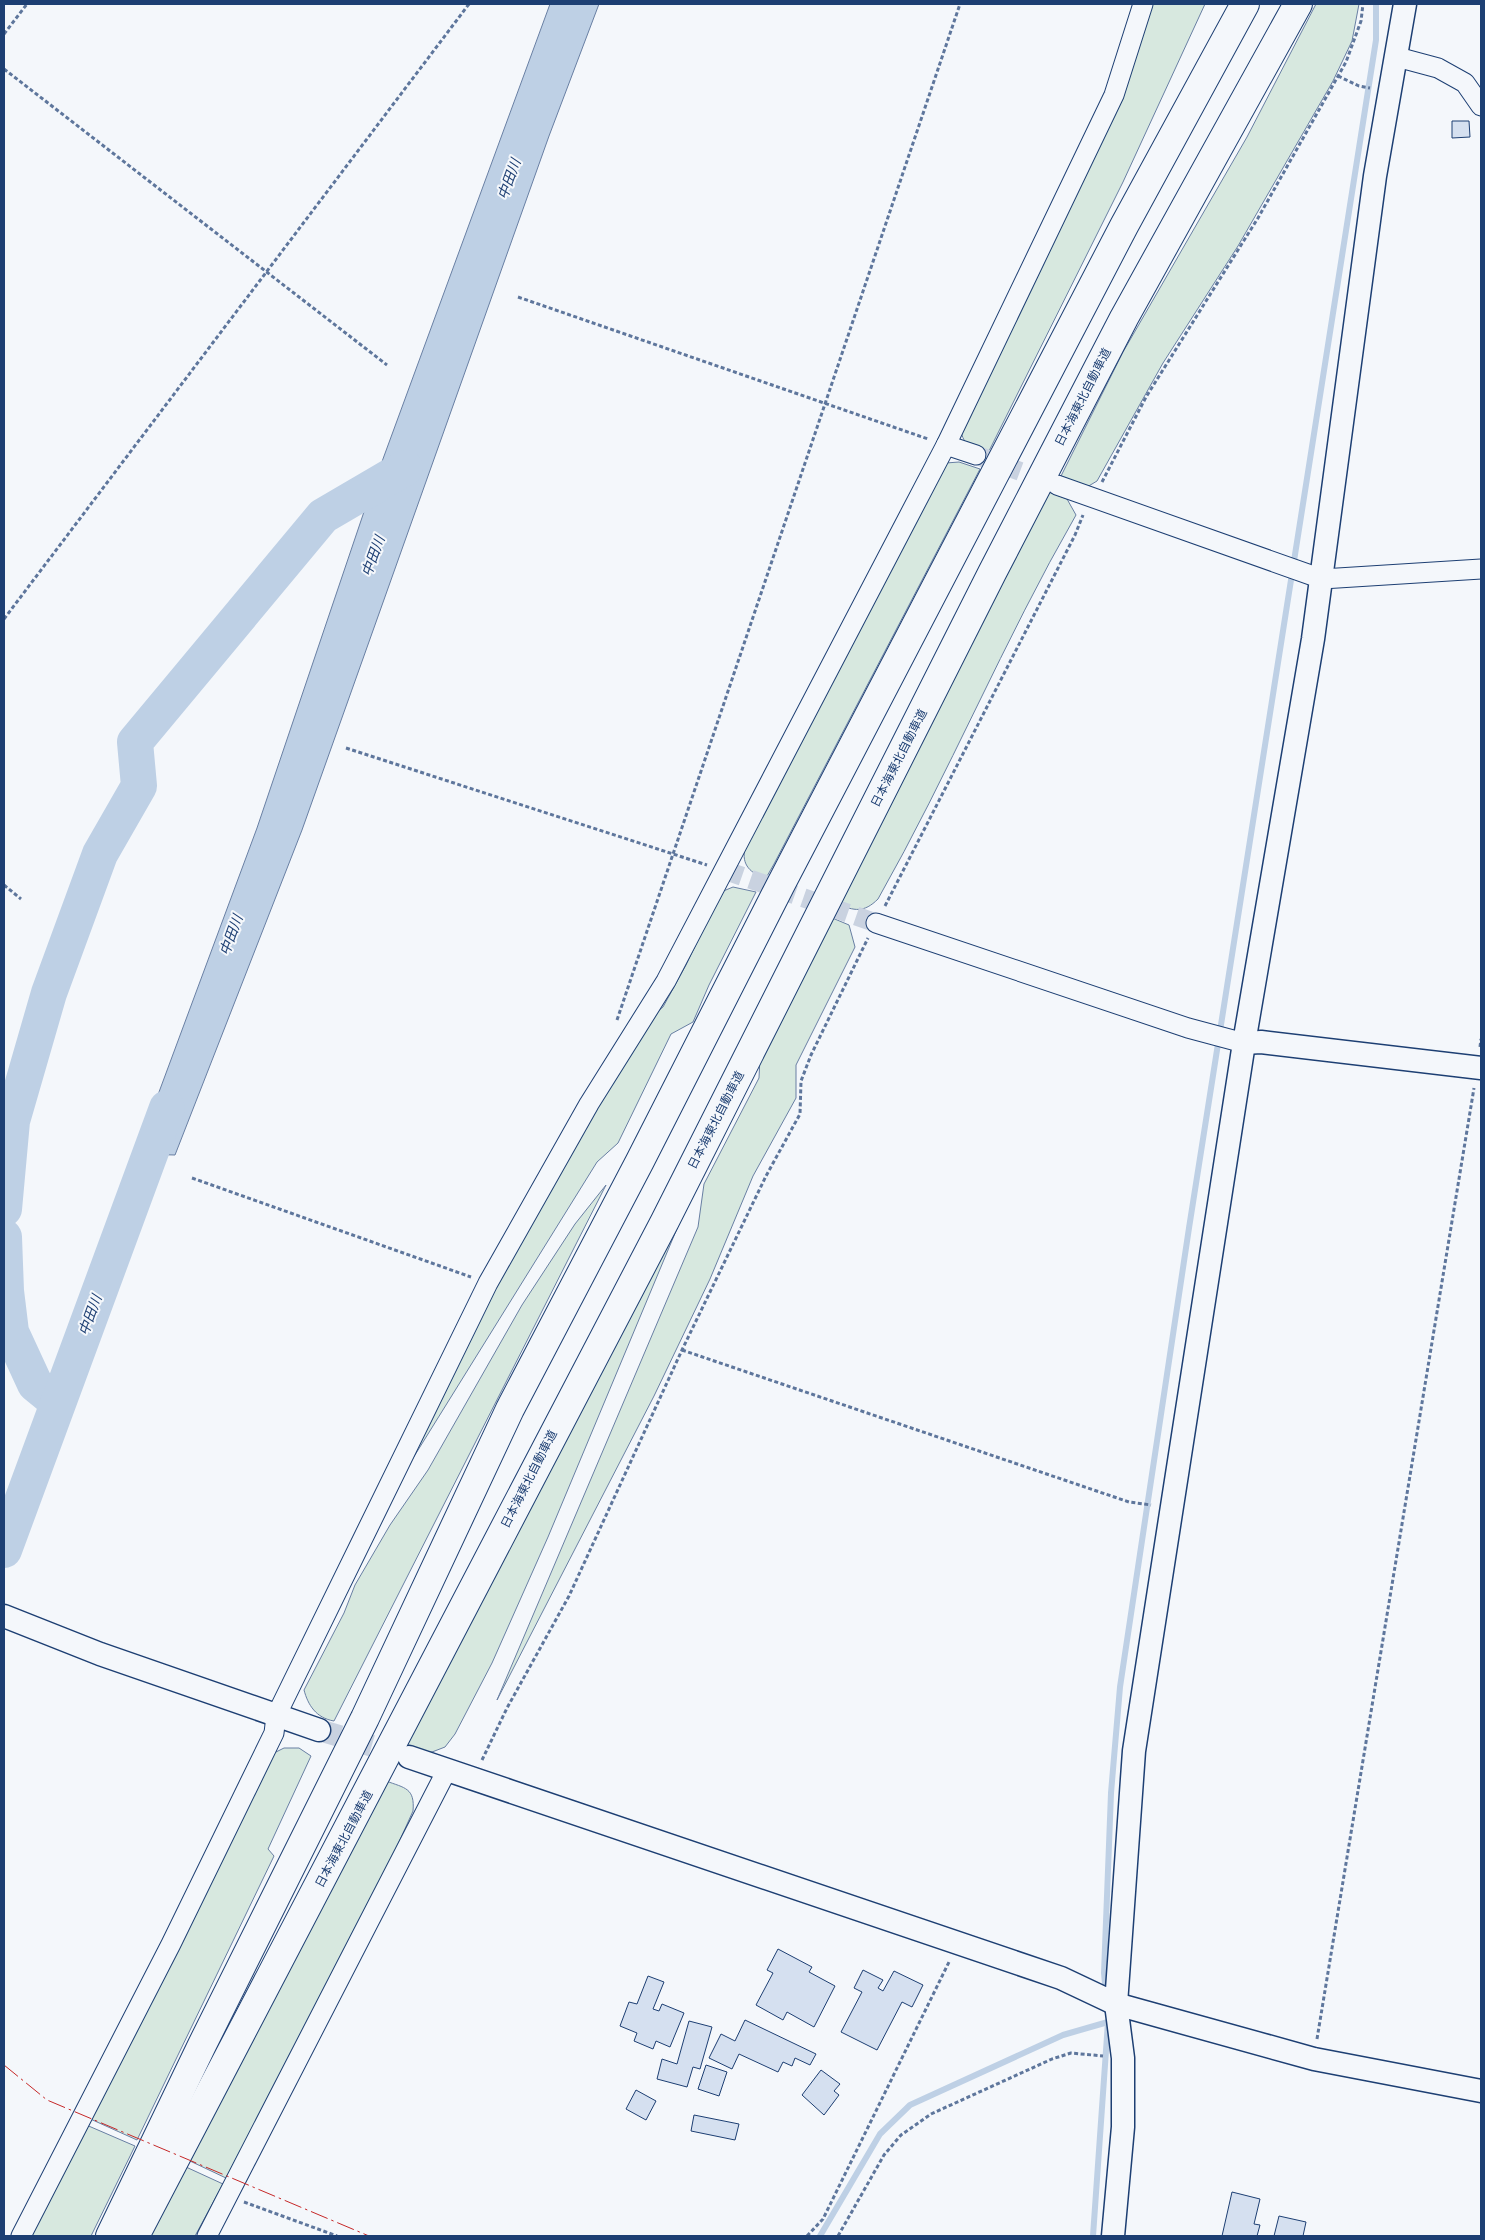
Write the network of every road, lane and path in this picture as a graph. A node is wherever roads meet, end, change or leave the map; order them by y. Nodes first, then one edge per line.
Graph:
1 (27, 4) edge
2 (469, 4) edge
3 (960, 4) edge
4 (1143, 4) edge
5 (1228, 4) edge
6 (1245, 4) edge
7 (1298, 4) edge
8 (1363, 4) edge
9 (1406, 4) edge
10 (4, 34) edge
11 (1397, 57) junction
12 (4, 69) edge
13 (1338, 76) junction
14 (1390, 91) junction
15 (1481, 106) edge
16 (1124, 226) junction
17 (267, 273) junction
18 (518, 297) dead end
19 (387, 365) dead end
20 (825, 403) junction
21 (946, 445) junction
22 (976, 455) tunnel mouth
23 (1056, 485) tunnel mouth
24 (1090, 497) junction
25 (1481, 569) edge
26 (1322, 579) junction
27 (4, 619) edge
28 (346, 748) dead end
29 (673, 854) junction
30 (724, 870) junction
31 (4, 885) edge
32 (21, 899) dead end
33 (876, 923) junction
34 (614, 1030) dead end
35 (1244, 1042) junction
36 (1479, 1068) edge
37 (192, 1178) dead end
38 (488, 1283) junction
39 (682, 1350) junction
40 (1171, 1508) junction
41 (4, 1616) edge
42 (276, 1716) junction
43 (319, 1730) tunnel mouth
44 (409, 1757) tunnel mouth
45 (447, 1770) junction
46 (473, 1778) junction
47 (956, 1944) junction
48 (1116, 2004) junction
49 (1124, 2058) junction
50 (1314, 2059) junction
51 (1481, 2091) edge
52 (229, 2197) junction
53 (21, 2236) edge
54 (110, 2236) edge
55 (135, 2236) edge
56 (208, 2236) edge
57 (337, 2236) edge
58 (807, 2236) edge
59 (838, 2236) edge
60 (1113, 2236) edge

1 - 10 path
2 - 17 path
3 - 20 path
4 - 21 street
5 - 16 highway
6 - 16 highway
7 - 55 highway, 日本海東北自動車道
8 - 13 path
9 - 11 street
11 - 14 street
11 - 15 street
12 - 17 path
13 - 14 path
13 - 24 path
14 - 26 street
16 - 54 highway
17 - 19 path
17 - 27 path
18 - 20 path
20 - 21 path
20 - 29 path
21 - 22 street
21 - 30 street
23 - 24 street
24 - 26 street
24 - 33 path
25 - 26 street
26 - 35 street
28 - 29 path
29 - 30 path
29 - 34 path
30 - 38 street
31 - 32 path
33 - 35 street
33 - 39 path
35 - 36 street
35 - 40 street
36 - 50 path
37 - 38 path
38 - 42 street
39 - 40 path
39 - 46 path
40 - 48 street
41 - 42 street
42 - 43 street
42 - 53 street
44 - 45 street
45 - 46 street
45 - 52 street
46 - 47 street
47 - 48 street
47 - 58 path
48 - 49 street
48 - 50 street
49 - 59 path
49 - 60 street
50 - 51 street
52 - 56 street
52 - 57 path

